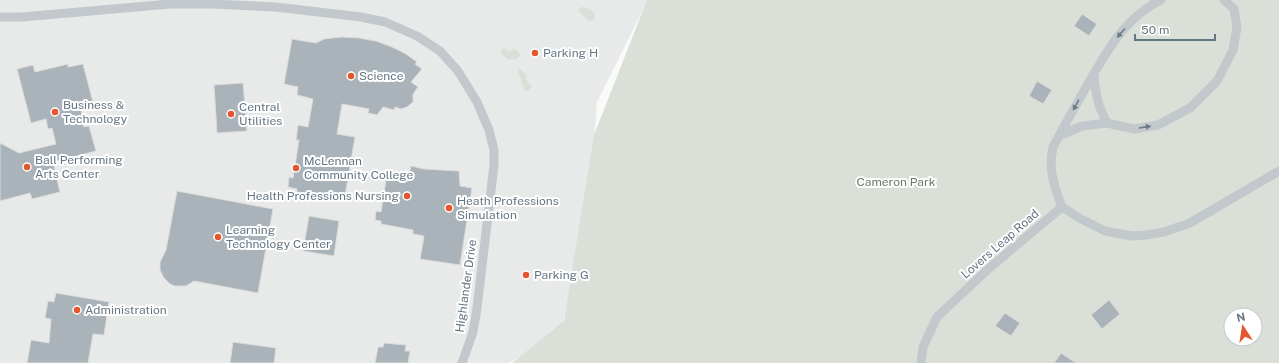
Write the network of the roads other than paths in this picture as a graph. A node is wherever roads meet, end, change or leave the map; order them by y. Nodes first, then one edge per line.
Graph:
1 (1161, 0) edge
2 (1224, 0) edge
3 (284, 4) edge
4 (0, 17) edge
5 (1094, 74) junction
6 (1107, 123) junction
7 (1058, 136) junction
8 (1279, 171) edge
9 (1062, 207) junction
10 (462, 363) edge
11 (921, 363) edge

1 -> 5 street
6 -> 2 street
3 - 4 street, Highlander Drive
3 - 10 street, Highlander Drive
5 - 6 street
5 -> 7 street
6 - 7 street
7 - 9 street
8 - 9 street
9 - 11 street, Lovers Leap Road

